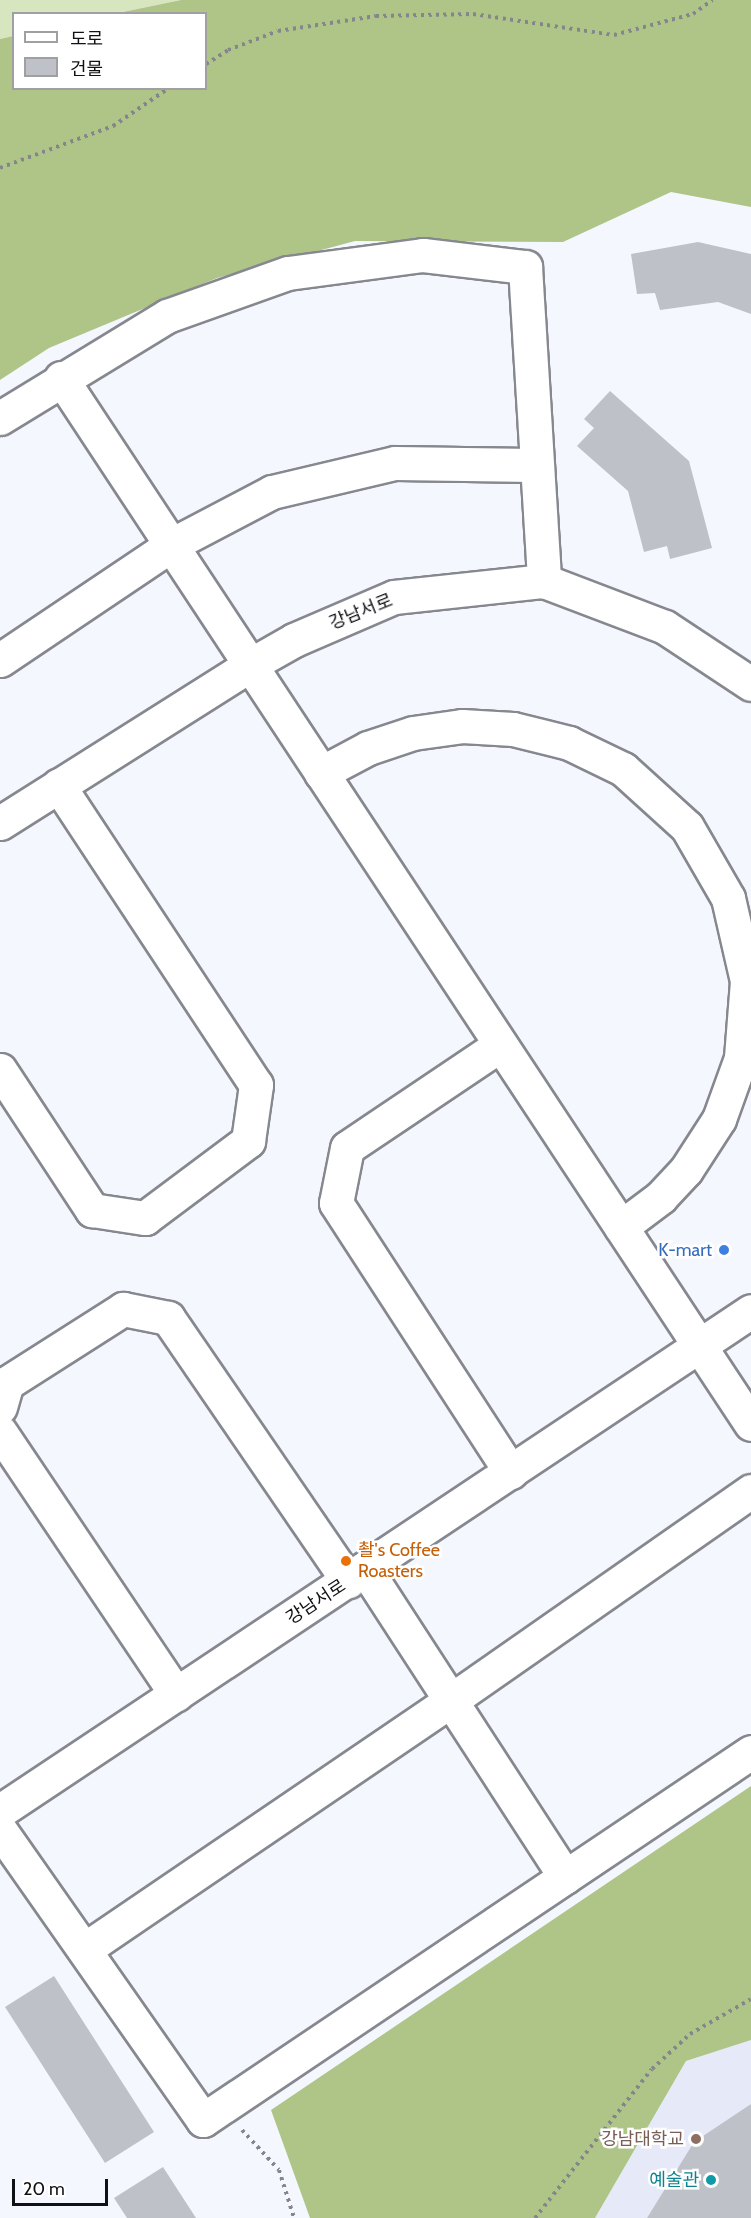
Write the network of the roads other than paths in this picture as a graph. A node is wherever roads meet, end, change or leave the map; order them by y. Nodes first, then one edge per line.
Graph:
1 (61, 378) junction
2 (0, 418) edge
3 (534, 465) junction
4 (171, 545) junction
5 (544, 581) junction
6 (0, 660) edge
7 (250, 665) junction
8 (751, 684) edge
9 (321, 773) junction
10 (58, 785) junction
11 (0, 823) edge
12 (500, 1045) junction
13 (0, 1070) edge
14 (621, 1227) junction
15 (751, 1311) edge
16 (700, 1347) junction
17 (0, 1407) edge
18 (751, 1424) edge
19 (0, 1432) edge
20 (511, 1472) junction
21 (751, 1491) edge
22 (357, 1576) junction
23 (176, 1694) junction
24 (450, 1701) junction
25 (751, 1752) edge
26 (0, 1811) edge
27 (0, 1830) edge
28 (565, 1877) junction
29 (85, 1949) junction

1 - 2 street
1 - 3 street
1 - 4 street
3 - 4 street
3 - 5 street
4 - 6 street
4 - 7 street
5 - 7 street, 강남서로
5 - 8 street, 강남서로
7 - 9 street
7 - 10 street, 강남서로
9 - 12 street
9 - 14 street
10 - 11 street, 강남서로
10 - 13 street
12 - 14 street
12 - 20 street
14 - 16 street
15 - 16 street, 강남서로
16 - 18 street
16 - 20 street, 강남서로
17 - 22 street
19 - 23 street
20 - 22 street, 강남서로
21 - 24 street
22 - 23 street, 강남서로
22 - 24 street
23 - 26 street, 강남서로
24 - 28 street
24 - 29 street
25 - 28 street
27 - 29 street
28 - 29 street

